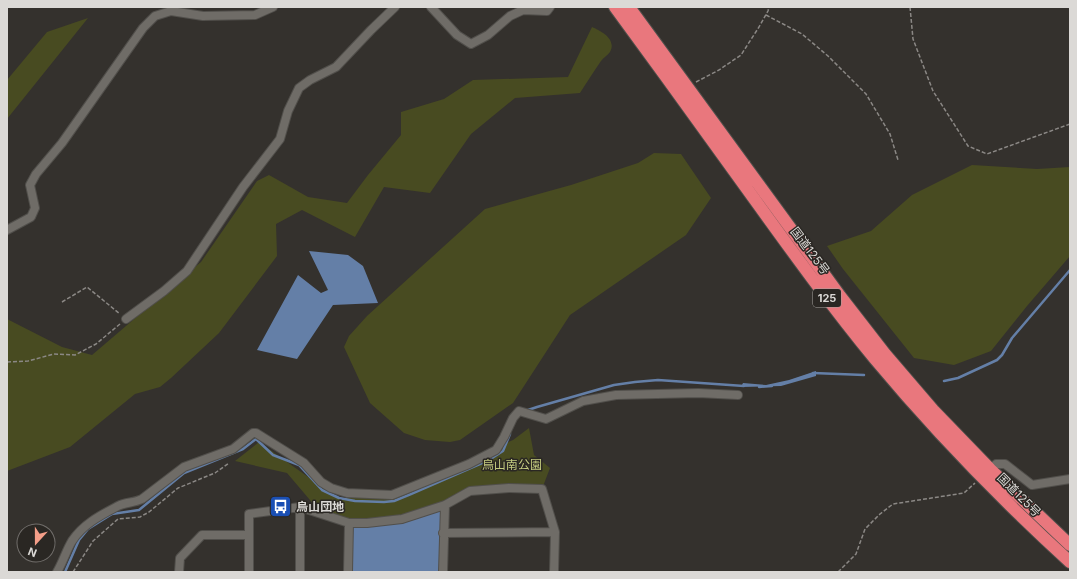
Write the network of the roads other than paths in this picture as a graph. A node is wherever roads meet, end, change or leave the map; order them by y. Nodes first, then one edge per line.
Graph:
1 (273, 7) edge
2 (396, 7) edge
3 (431, 7) edge
4 (550, 7) edge
5 (615, 7) edge
6 (629, 7) edge
7 (521, 8) edge
8 (7, 230) edge
9 (126, 320) road end
10 (738, 395) dead end
11 (990, 468) junction
12 (1070, 480) edge
13 (445, 505) junction
14 (300, 508) junction
15 (349, 523) junction
16 (555, 532) junction
17 (443, 534) junction
18 (249, 535) junction
19 (1070, 544) edge
20 (1070, 562) edge
21 (57, 572) edge
22 (178, 572) edge
23 (249, 572) edge
24 (300, 572) edge
25 (348, 572) edge
26 (443, 572) edge
27 (554, 572) edge

1 - 8 street
2 - 9 street
3 - 7 street
4 - 7 street
5 - 20 highway, 国道125号 / 125
6 - 11 highway, 国道125号 / 125
10 - 21 street
11 - 12 street
11 - 19 highway, 国道125号 / 125
13 - 15 street
13 - 16 street
13 - 17 street
14 - 15 street
14 - 18 street
14 - 24 street
15 - 25 street
16 - 17 street
16 - 27 street
17 - 26 street
18 - 22 street
18 - 23 street

